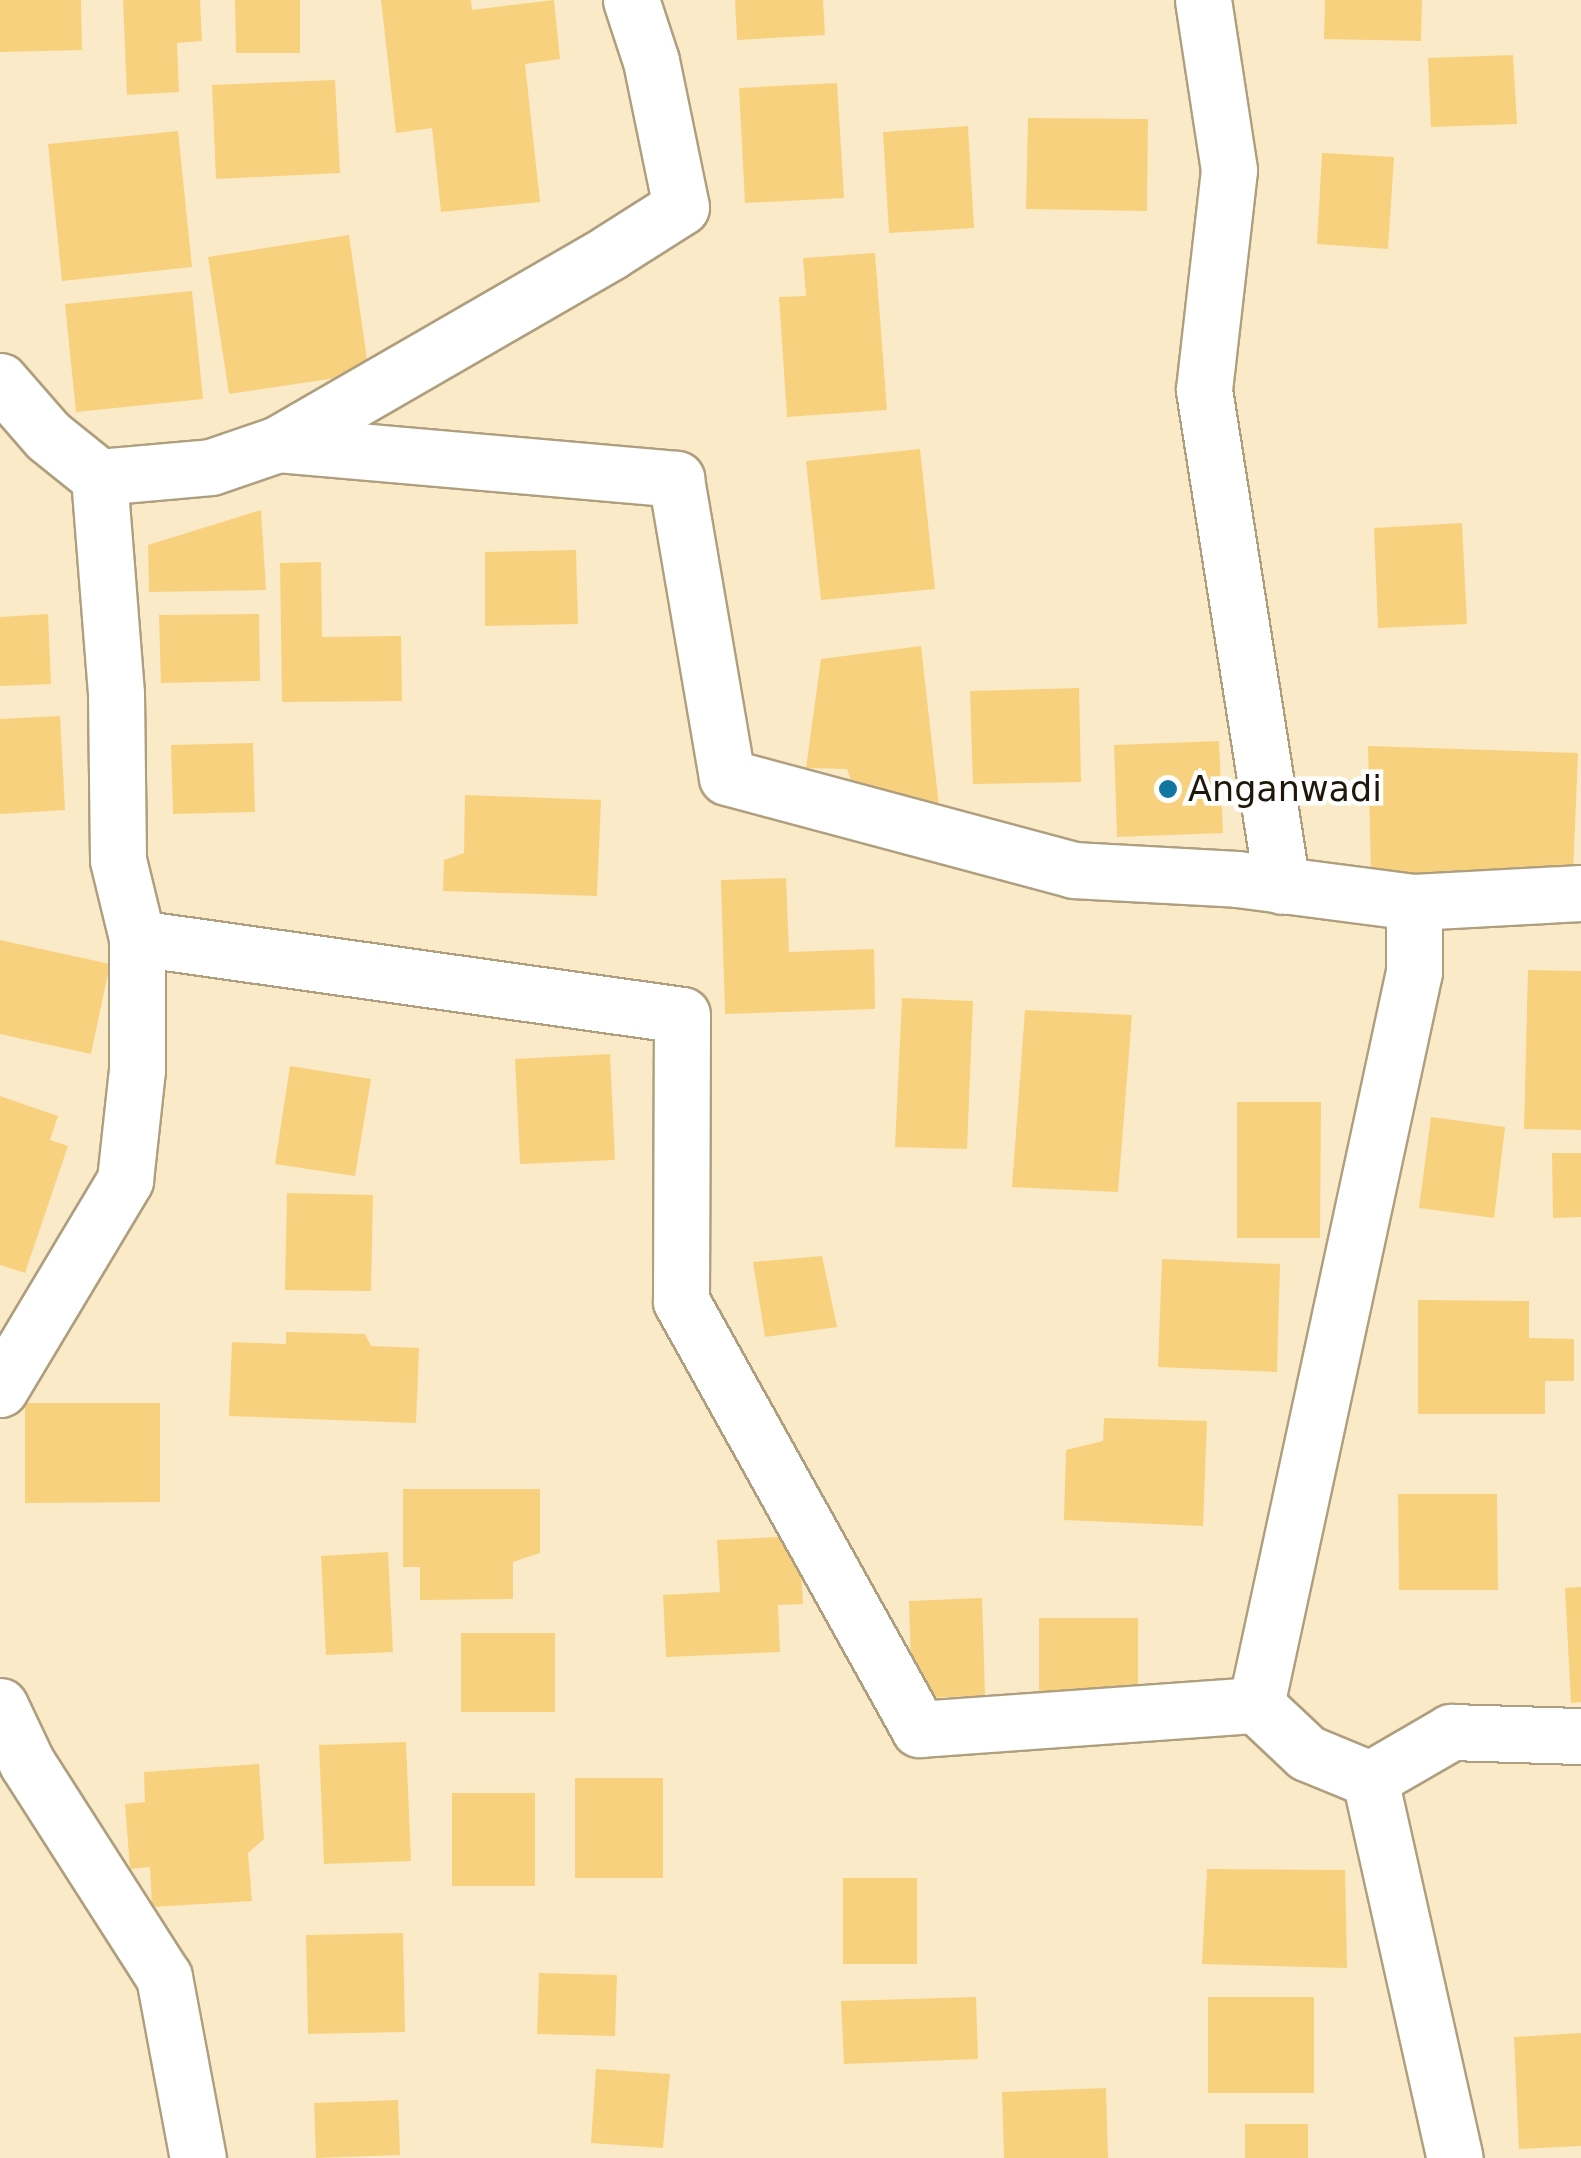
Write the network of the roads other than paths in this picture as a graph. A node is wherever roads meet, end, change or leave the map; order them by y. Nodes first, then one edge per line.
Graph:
1 (630, 0) edge
2 (1203, 0) edge
3 (0, 381) edge
4 (278, 444) junction
5 (99, 477) junction
6 (1282, 886) junction
7 (1581, 893) edge
8 (1414, 902) junction
9 (138, 938) junction
10 (0, 1389) edge
11 (1256, 1705) junction
12 (0, 1706) edge
13 (1581, 1736) edge
14 (1370, 1779) junction
15 (198, 2158) edge
16 (1455, 2158) edge

1 - 4 street
2 - 6 street
3 - 5 street
4 - 5 street
4 - 6 street
5 - 9 street
6 - 8 street
7 - 8 street
8 - 11 street
9 - 10 street
9 - 11 street
11 - 14 street
12 - 15 street
13 - 14 street
14 - 16 street

